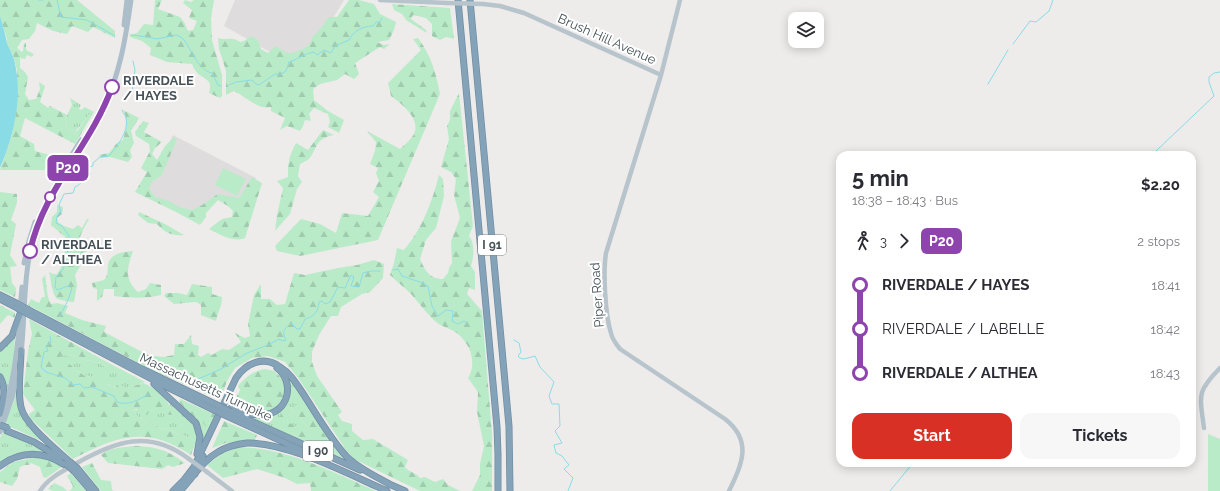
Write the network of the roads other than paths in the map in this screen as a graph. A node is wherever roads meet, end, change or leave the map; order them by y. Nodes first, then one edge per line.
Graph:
1 (130, 0) edge
2 (380, 0) edge
3 (458, 0) edge
4 (470, 0) edge
5 (680, 0) edge
6 (661, 75) junction
7 (0, 295) edge
8 (0, 300) edge
9 (17, 306) junction
10 (28, 312) junction
11 (20, 314) junction
12 (0, 348) edge
13 (21, 350) junction
14 (1220, 368) edge
15 (144, 375) junction
16 (0, 377) edge
17 (216, 406) junction
18 (230, 412) junction
19 (0, 414) edge
20 (0, 421) edge
21 (0, 426) edge
22 (1204, 428) dead end
23 (8, 430) junction
24 (0, 432) edge
25 (64, 457) junction
26 (0, 466) edge
27 (71, 466) junction
28 (193, 472) junction
29 (391, 488) edge
30 (95, 490) edge
31 (40, 491) edge
32 (173, 491) edge
33 (180, 491) edge
34 (232, 491) edge
35 (387, 491) edge
36 (405, 491) edge
37 (498, 491) edge
38 (510, 491) edge
39 (729, 491) edge

1 - 11 main road
1 - 13 main road
2 - 6 street, Brush Hill Avenue, bridge
3 - 37 highway, I 91
4 - 38 highway, I 91
5 - 6 street, Piper Road
6 - 39 street, Piper Road
7 - 9 highway, Massachusetts Turnpike / I 90
8 - 9 highway, Massachusetts Turnpike / I 90
9 - 10 highway, Massachusetts Turnpike / I 90, bridge
10 - 15 highway, Massachusetts Turnpike / I 90
10 - 17 highway, Massachusetts Turnpike / I 90
11 - 12 highway
11 - 20 main road
13 - 24 main road
13 - 25 highway
14 - 22 street
15 - 17 highway, Massachusetts Turnpike / I 90
15 - 28 highway
16 - 19 highway
17 - 18 highway, Massachusetts Turnpike / I 90, bridge
17 - 18 highway
18 - 28 highway
18 - 29 highway, Massachusetts Turnpike / I 90
21 - 23 highway, bridge
23 - 25 highway
23 - 27 highway
25 - 27 highway
26 - 27 highway
27 - 30 highway
28 - 29 highway
28 - 32 highway
28 - 33 highway
28 - 35 highway
29 - 36 highway, Massachusetts Turnpike / I 90
31 - 34 street, bridge

